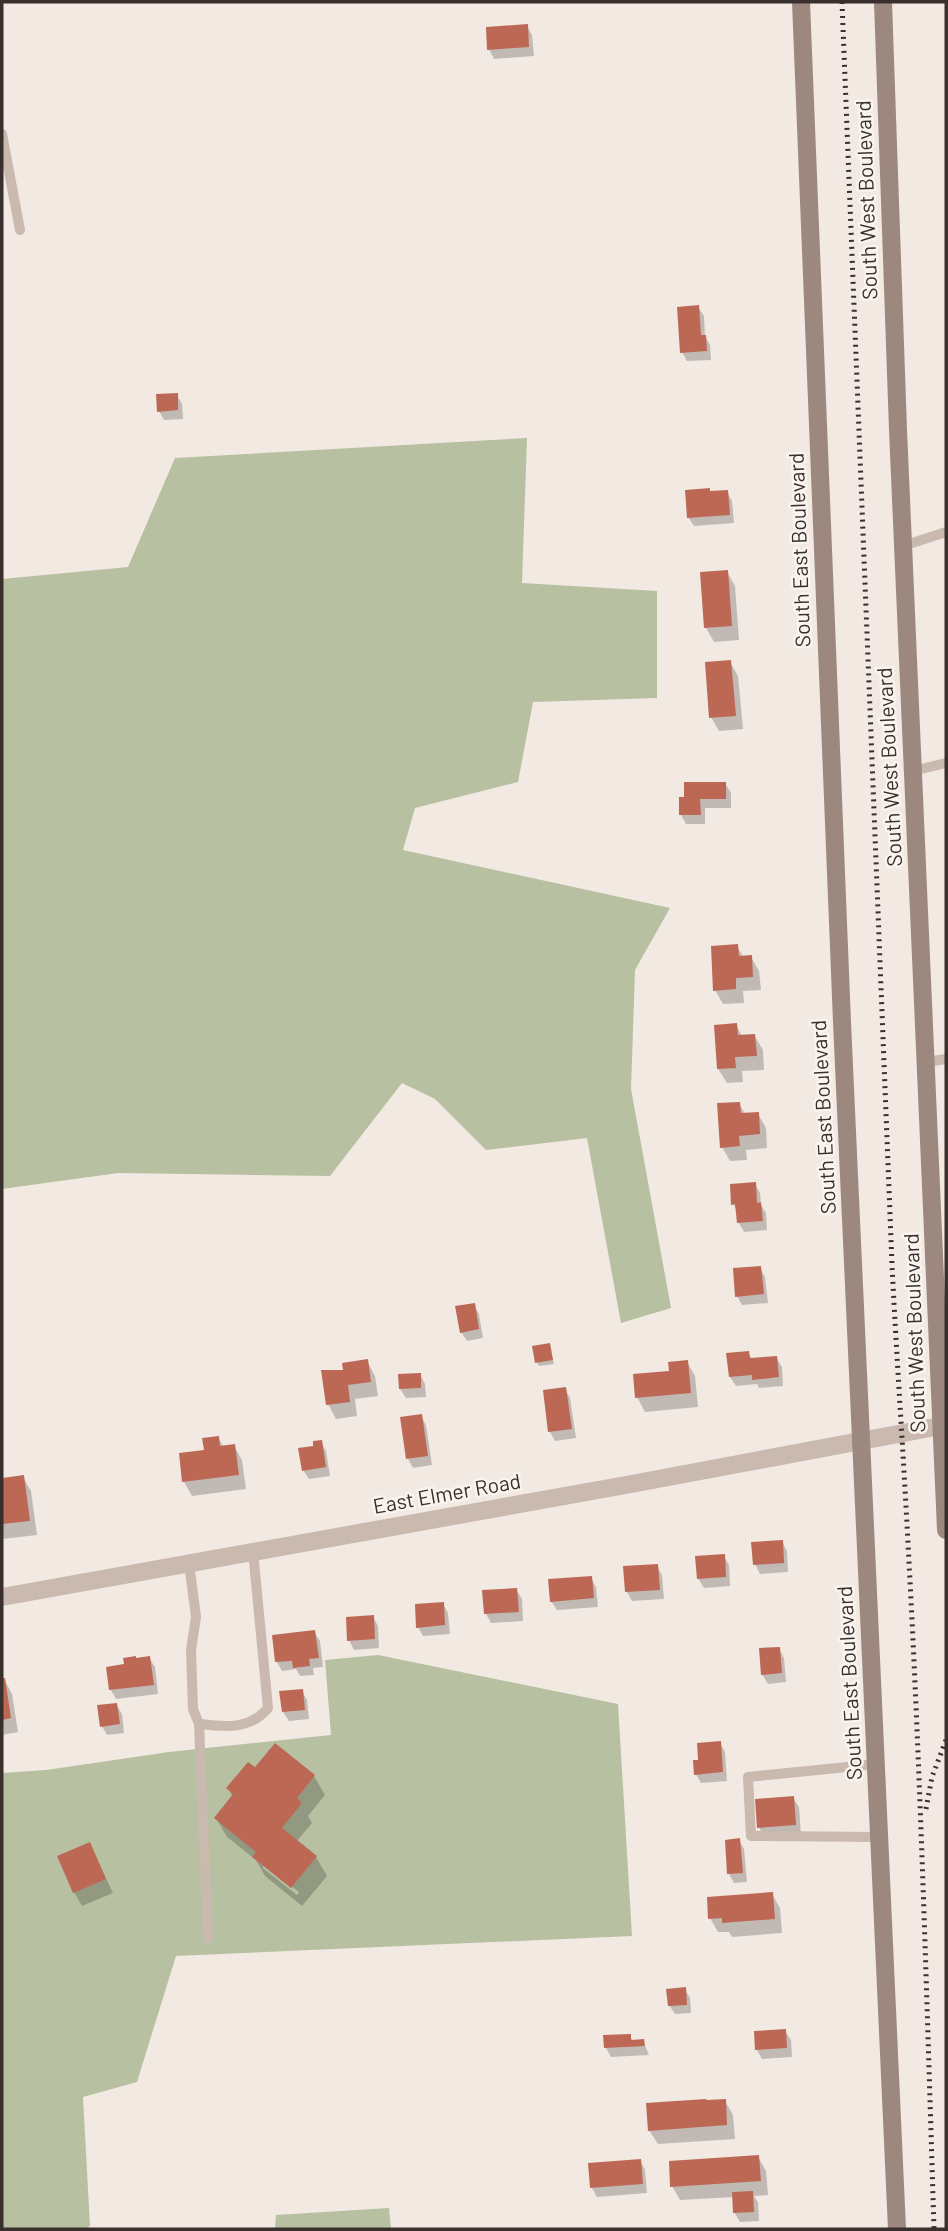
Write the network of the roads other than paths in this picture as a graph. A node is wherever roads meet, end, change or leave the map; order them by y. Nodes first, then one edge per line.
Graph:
1 (801, 2) edge
2 (883, 2) edge
3 (2, 134) edge
4 (20, 230) dead end
5 (946, 532) edge
6 (903, 546) junction
7 (946, 763) edge
8 (913, 771) junction
9 (946, 1059) edge
10 (926, 1062) junction
11 (940, 1249) edge
12 (944, 1426) edge
13 (861, 1441) junction
14 (946, 1530) edge
15 (253, 1551) junction
16 (189, 1563) junction
17 (2, 1597) edge
18 (199, 1724) junction
19 (877, 1764) junction
20 (880, 1838) junction
21 (208, 1938) dead end
22 (897, 2229) edge

1 - 13 main road, South East Boulevard
2 - 6 main road, South West Boulevard
3 - 4 lane
5 - 6 lane
6 - 8 main road, South West Boulevard
7 - 8 lane
8 - 10 main road, South West Boulevard
9 - 10 lane
10 - 11 main road, South West Boulevard
11 - 12 main road, South West Boulevard
12 - 13 street, East Elmer Road
12 - 14 main road, South West Boulevard
13 - 15 street, East Elmer Road
13 - 19 main road, South East Boulevard
15 - 16 street, East Elmer Road
15 - 18 lane
16 - 17 street, East Elmer Road
16 - 18 lane
18 - 21 lane
19 - 20 main road, South East Boulevard
19 - 20 lane
20 - 22 main road, South East Boulevard

